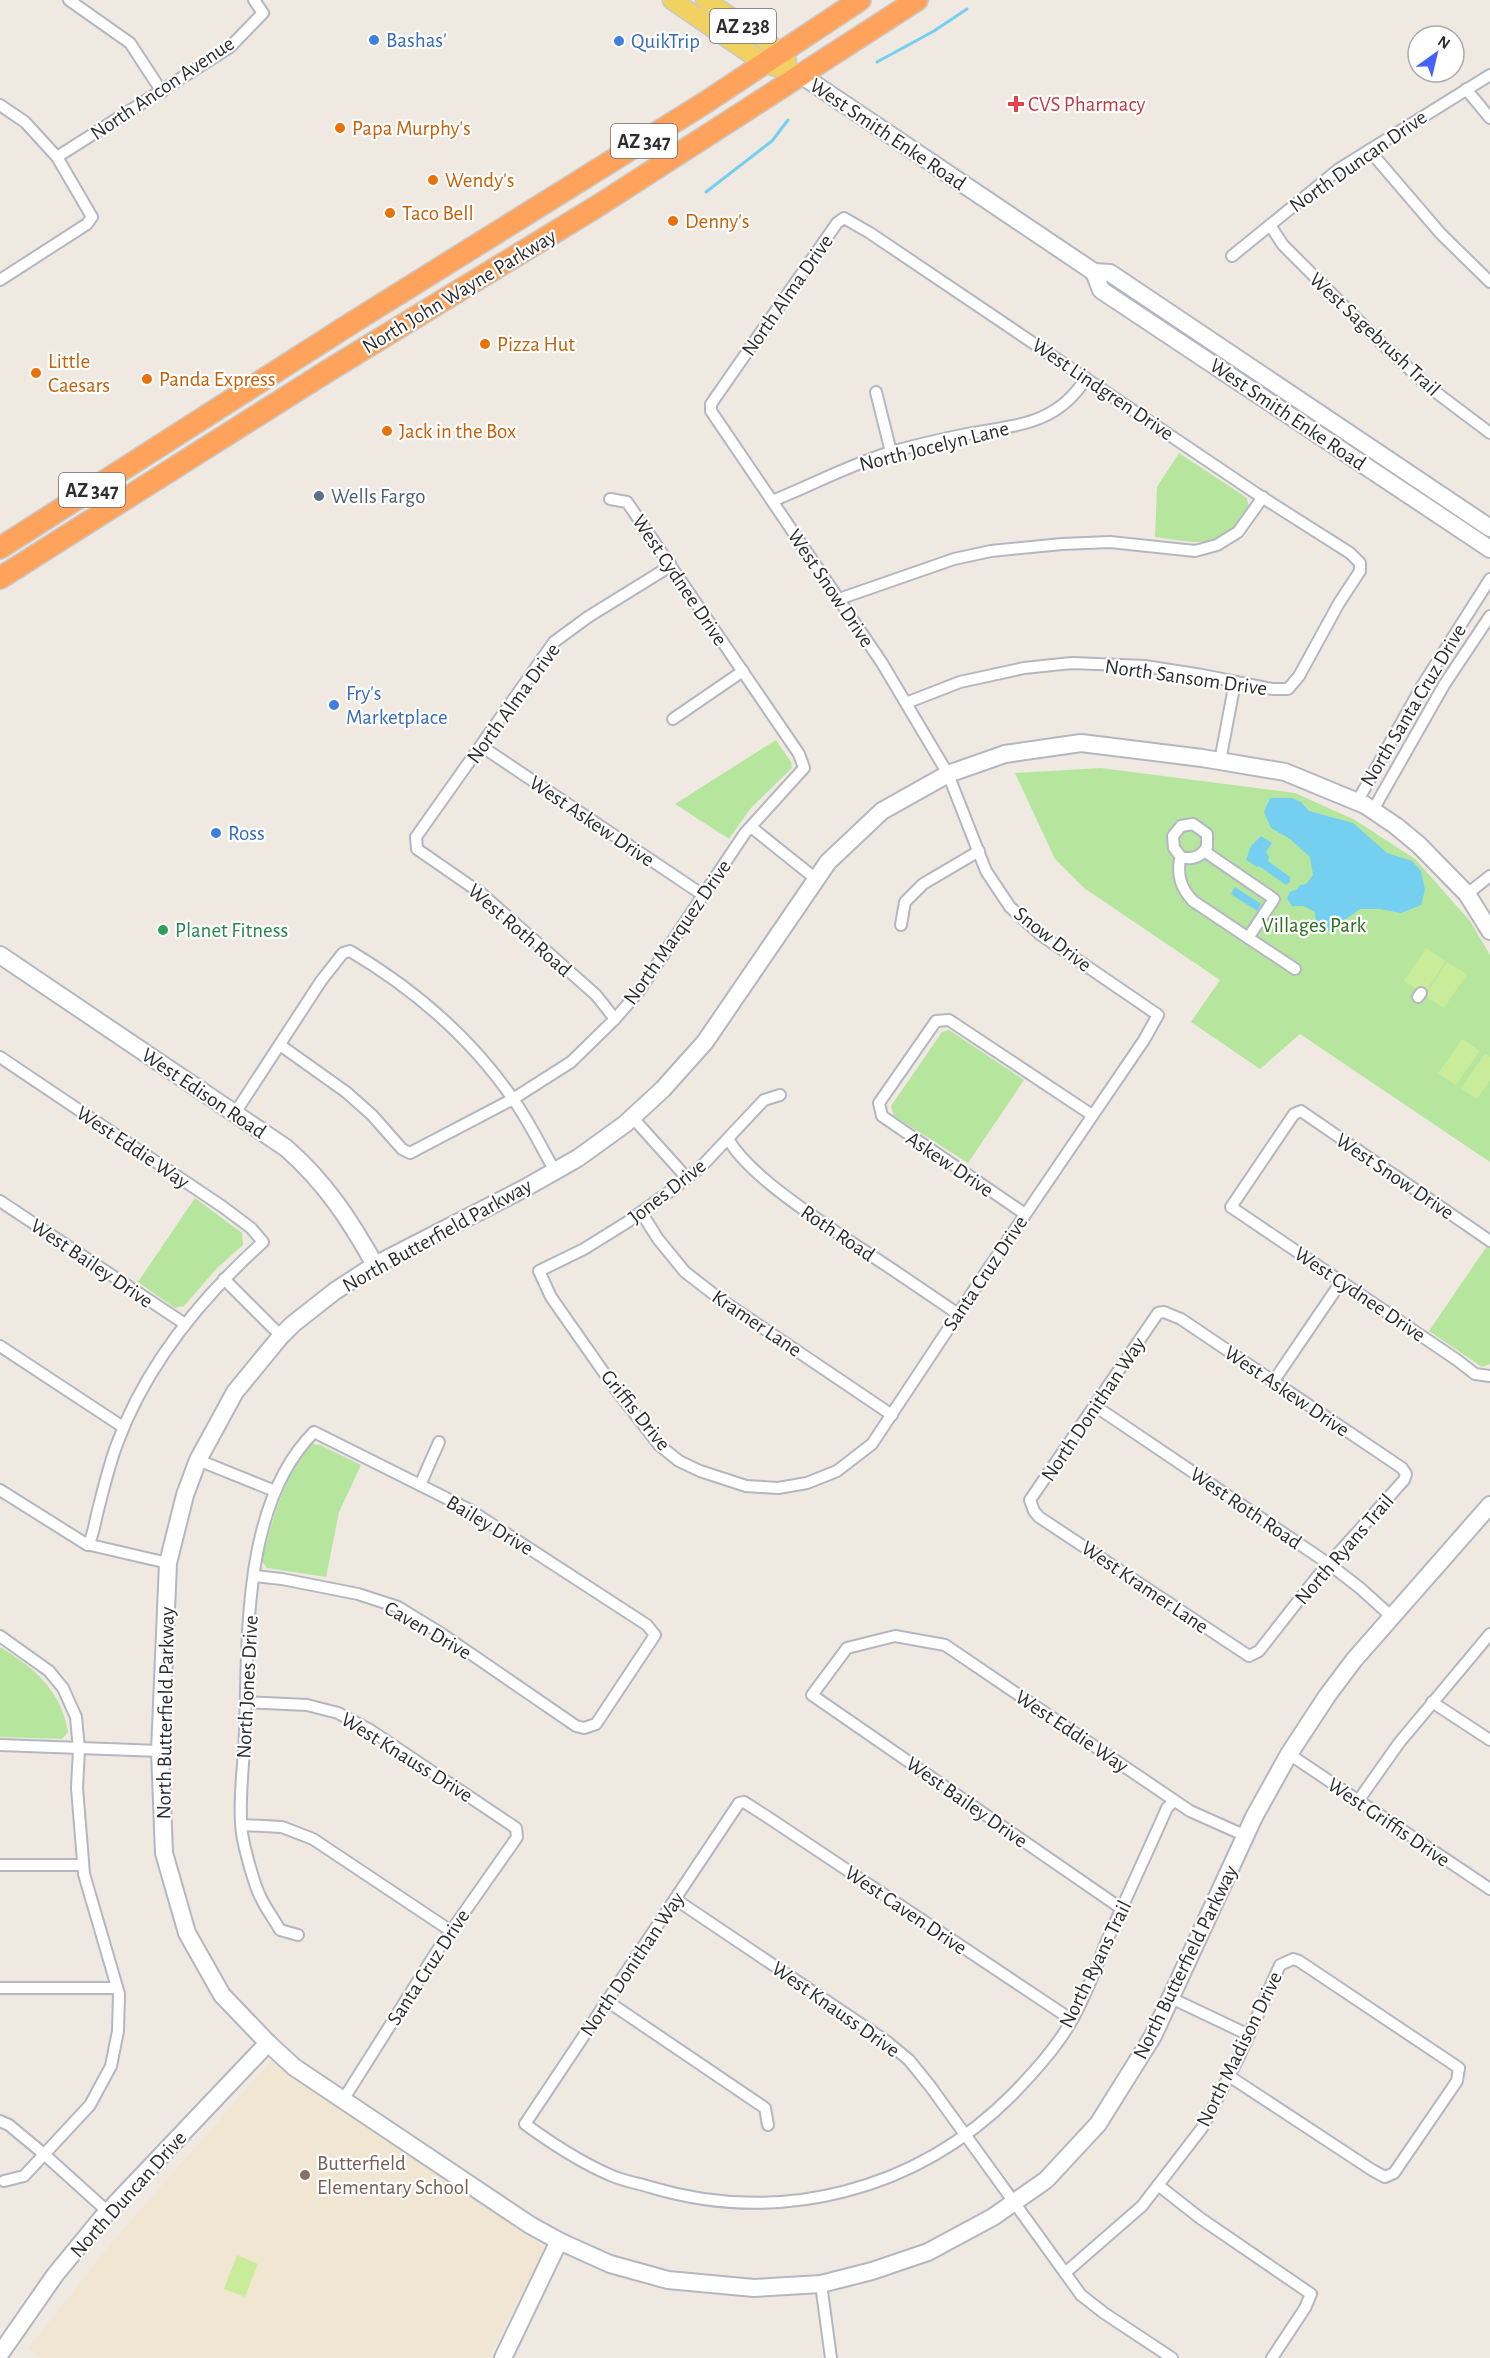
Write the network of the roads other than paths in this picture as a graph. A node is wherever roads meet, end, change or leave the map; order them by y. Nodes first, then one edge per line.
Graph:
1 (69, 0) edge
2 (254, 0) edge
3 (672, 0) edge
4 (705, 0) edge
5 (860, 0) edge
6 (917, 0) edge
7 (771, 58) junction
8 (801, 75) junction
9 (1490, 75) edge
10 (1466, 89) junction
11 (162, 92) junction
12 (0, 105) edge
13 (1490, 118) edge
14 (1368, 150) junction
15 (57, 157) junction
16 (844, 218) joint
17 (1270, 225) junction
18 (1232, 256) dead end
19 (1094, 272) junction
20 (0, 280) edge
21 (1490, 282) edge
22 (406, 291) junction
23 (366, 347) junction
24 (1086, 378) junction
25 (876, 392) dead end
26 (711, 404) joint
27 (1490, 433) edge
28 (891, 452) junction
29 (1263, 497) junction
30 (610, 500) dead end
31 (772, 501) junction
32 (1490, 528) edge
33 (0, 548) edge
34 (1490, 549) edge
35 (670, 563) junction
36 (1360, 563) joint
37 (0, 578) edge
38 (1490, 579) edge
39 (838, 599) junction
40 (1490, 616) edge
41 (743, 672) junction
42 (1235, 682) junction
43 (906, 703) junction
44 (673, 719) dead end
45 (481, 746) junction
46 (1220, 761) junction
47 (804, 768) joint
48 (948, 774) junction
49 (1357, 802) junction
50 (1373, 810) junction
51 (751, 826) junction
52 (417, 849) joint
53 (978, 851) junction
54 (1204, 851) junction
55 (1181, 857) junction
56 (1490, 876) edge
57 (816, 879) junction
58 (1467, 894) junction
59 (703, 895) junction
60 (901, 925) dead end
61 (1490, 931) edge
62 (1248, 938) junction
63 (0, 955) edge
64 (1295, 969) dead end
65 (1158, 1015) joint
66 (615, 1019) junction
67 (280, 1044) junction
68 (0, 1057) edge
69 (780, 1095) dead end
70 (513, 1099) junction
71 (235, 1113) junction
72 (1092, 1115) junction
73 (632, 1117) junction
74 (728, 1139) junction
75 (555, 1171) junction
76 (687, 1178) junction
77 (0, 1201) edge
78 (1231, 1207) joint
79 (641, 1212) junction
80 (1025, 1214) junction
81 (1490, 1241) edge
82 (375, 1265) junction
83 (539, 1271) joint
84 (224, 1279) junction
85 (1341, 1282) junction
86 (1164, 1312) joint
87 (958, 1314) junction
88 (185, 1324) junction
89 (280, 1336) junction
90 (0, 1346) edge
91 (1489, 1377) edge
92 (1273, 1382) junction
93 (1095, 1406) junction
94 (892, 1415) junction
95 (123, 1427) junction
96 (314, 1432) joint
97 (439, 1442) dead end
98 (198, 1460) junction
99 (1406, 1474) joint
100 (420, 1485) junction
101 (778, 1488) joint
102 (0, 1490) edge
103 (275, 1491) junction
104 (1490, 1505) edge
105 (1034, 1511) joint
106 (88, 1545) junction
107 (168, 1563) junction
108 (1329, 1564) junction
109 (254, 1576) junction
110 (1392, 1617) junction
111 (1490, 1634) edge
112 (895, 1635) joint
113 (0, 1636) edge
114 (1259, 1651) joint
115 (246, 1702) junction
116 (1432, 1702) junction
117 (584, 1728) joint
118 (1490, 1740) edge
119 (0, 1745) edge
120 (78, 1749) junction
121 (160, 1750) junction
122 (1289, 1754) junction
123 (1174, 1801) junction
124 (1358, 1801) junction
125 (739, 1803) joint
126 (242, 1825) junction
127 (1246, 1836) junction
128 (517, 1837) joint
129 (0, 1865) edge
130 (82, 1865) junction
131 (1490, 1889) edge
132 (675, 1899) junction
133 (1122, 1910) junction
134 (451, 1931) junction
135 (298, 1935) dead end
136 (0, 1988) edge
137 (117, 1988) junction
138 (1171, 1998) junction
139 (607, 2001) junction
140 (1072, 2020) junction
141 (1249, 2035) junction
142 (268, 2043) junction
143 (1229, 2076) junction
144 (343, 2100) junction
145 (0, 2121) edge
146 (525, 2124) joint
147 (768, 2125) dead end
148 (966, 2136) junction
149 (45, 2155) junction
150 (4, 2181) dead end
151 (1158, 2185) junction
152 (1014, 2204) junction
153 (107, 2211) junction
154 (559, 2241) junction
155 (1065, 2273) junction
156 (821, 2284) junction
157 (0, 2354) edge
158 (503, 2358) edge
159 (831, 2358) edge
160 (1172, 2358) edge
161 (1272, 2358) edge

1 - 11 street
2 - 11 street, North Ancon Avenue
3 - 7 main road, West Smith Enke Road / AZ 238
4 - 7 main road, West Smith Enke Road / AZ 238
5 - 7 highway, AZ 347
6 - 8 highway, North John Wayne Parkway / AZ 347
7 - 8 main road, West Smith Enke Road / AZ 238
7 - 22 highway, AZ 347
8 - 19 street, West Smith Enke Road
8 - 23 highway, North John Wayne Parkway / AZ 347
9 - 10 street, North Duncan Drive
10 - 13 street
10 - 14 street, North Duncan Drive
11 - 15 street, North Ancon Avenue
12 - 15 street
14 - 17 street, North Duncan Drive
14 - 21 street
15 - 20 street
16 - 24 street, West Lindgren Drive
16 - 26 street, North Alma Drive
17 - 18 street, North Duncan Drive
17 - 27 street, West Sagebrush Trail
19 - 32 street, West Smith Enke Road
19 - 34 street, West Smith Enke Road
22 - 23 highway
22 - 33 highway, AZ 347
23 - 37 highway, North John Wayne Parkway / AZ 347
24 - 28 street, North Jocelyn Lane
24 - 29 street, West Lindgren Drive
25 - 28 street
26 - 31 street, West Snow Drive
28 - 31 street, North Jocelyn Lane
29 - 36 street, West Lindgren Drive
29 - 39 street
30 - 35 street, West Cydnee Drive
31 - 39 street, West Snow Drive
35 - 41 street, West Cydnee Drive
35 - 45 street, North Alma Drive
36 - 42 street, North Sansom Drive
38 - 49 street, North Santa Cruz Drive
39 - 43 street, West Snow Drive
40 - 50 street, North Santa Cruz Drive
41 - 44 street
41 - 47 street, West Cydnee Drive
42 - 43 street, North Sansom Drive
42 - 46 street
43 - 48 street, West Snow Drive
45 - 52 street, North Alma Drive
45 - 59 street, West Askew Drive
46 - 48 street, North Butterfield Parkway
46 - 49 street, North Butterfield Parkway
47 - 51 street, North Marquez Drive
48 - 53 street, Snow Drive
48 - 57 street, North Butterfield Parkway
49 - 50 street, North Butterfield Parkway
50 - 58 street, North Butterfield Parkway
51 - 57 street
51 - 59 street, North Marquez Drive
52 - 66 street, West Roth Road
53 - 60 street
53 - 65 street, Snow Drive
54 - 55 street
54 - 55 street
54 - 62 street
55 - 62 street
56 - 58 street
57 - 73 street, North Butterfield Parkway
58 - 61 street, North Butterfield Parkway
59 - 66 street, North Marquez Drive
62 - 64 street
63 - 71 street, West Edison Road
65 - 72 street, Santa Cruz Drive
66 - 70 street, North Marquez Drive
67 - 70 street, North Marquez Drive
67 - 70 street
67 - 71 street
68 - 84 street, West Eddie Way
69 - 74 street, Jones Drive
70 - 75 street
71 - 82 street, West Edison Road
72 - 80 street, Santa Cruz Drive
72 - 80 street, Askew Drive
73 - 75 street, North Butterfield Parkway
73 - 76 street
74 - 76 street, Jones Drive
74 - 87 street, Roth Road
75 - 82 street, North Butterfield Parkway
76 - 79 street, Jones Drive
77 - 88 street, West Bailey Drive
78 - 81 street, West Snow Drive
78 - 85 street, West Cydnee Drive
79 - 83 street, Jones Drive
79 - 94 street, Kramer Lane
80 - 87 street, Santa Cruz Drive
82 - 89 street, North Butterfield Parkway
83 - 101 street, Griffis Drive
84 - 88 street
84 - 89 street
85 - 91 street, West Cydnee Drive
85 - 92 street
86 - 92 street, West Askew Drive
86 - 93 street, North Donithan Way
87 - 94 street, Santa Cruz Drive
88 - 95 street
89 - 98 street, North Butterfield Parkway
90 - 95 street
92 - 99 street, West Askew Drive
93 - 105 street, North Donithan Way
93 - 108 street, West Roth Road
94 - 101 street, Santa Cruz Drive
95 - 106 street
96 - 100 street, Bailey Drive
96 - 103 street, North Jones Drive
97 - 100 street
98 - 103 street
98 - 107 street, North Butterfield Parkway
99 - 108 street, North Ryans Trail
100 - 117 street, Bailey Drive
102 - 106 street
103 - 109 street, North Jones Drive
104 - 110 street, North Butterfield Parkway
105 - 114 street, West Kramer Lane
106 - 107 street
107 - 121 street, North Butterfield Parkway
108 - 110 street, West Roth Road
108 - 114 street, North Ryans Trail
109 - 115 street, North Jones Drive
109 - 117 street, Caven Drive
110 - 122 street, North Butterfield Parkway
111 - 116 street
112 - 123 street, West Eddie Way
112 - 133 street, West Bailey Drive
113 - 120 street
115 - 126 street, North Jones Drive
115 - 128 street, West Knauss Drive
116 - 118 street
116 - 124 street
119 - 120 street
120 - 121 street
120 - 130 street
121 - 142 street, North Butterfield Parkway
122 - 124 street, West Griffis Drive
122 - 127 street, North Butterfield Parkway
123 - 127 street, West Eddie Way
123 - 133 street, North Ryans Trail
124 - 131 street, West Griffis Drive
125 - 132 street, North Donithan Way
125 - 140 street, West Caven Drive
126 - 134 street
126 - 135 street, North Jones Drive
127 - 138 street, North Butterfield Parkway
128 - 134 street, Santa Cruz Drive
129 - 130 street
130 - 137 street
132 - 139 street, North Donithan Way
132 - 148 street, West Knauss Drive
133 - 140 street, North Ryans Trail
134 - 144 street, Santa Cruz Drive
136 - 137 street
137 - 149 street
138 - 141 street
138 - 152 street, North Butterfield Parkway
139 - 146 street, North Donithan Way
139 - 147 street
140 - 148 street, North Ryans Trail
141 - 143 street, North Madison Drive
141 - 143 street, North Madison Drive
142 - 144 street, North Butterfield Parkway
142 - 153 street, North Duncan Drive
143 - 151 street, North Madison Drive
144 - 154 street, North Butterfield Parkway
145 - 149 street
146 - 148 street, North Ryans Trail
148 - 152 street, West Knauss Drive
149 - 150 street
149 - 153 street
151 - 155 street, North Madison Drive
151 - 161 street
152 - 155 street, West Knauss Drive
152 - 156 street, North Butterfield Parkway
153 - 157 street, North Duncan Drive
154 - 156 street, North Butterfield Parkway
154 - 158 street
155 - 160 street, West Knauss Drive
156 - 159 street

